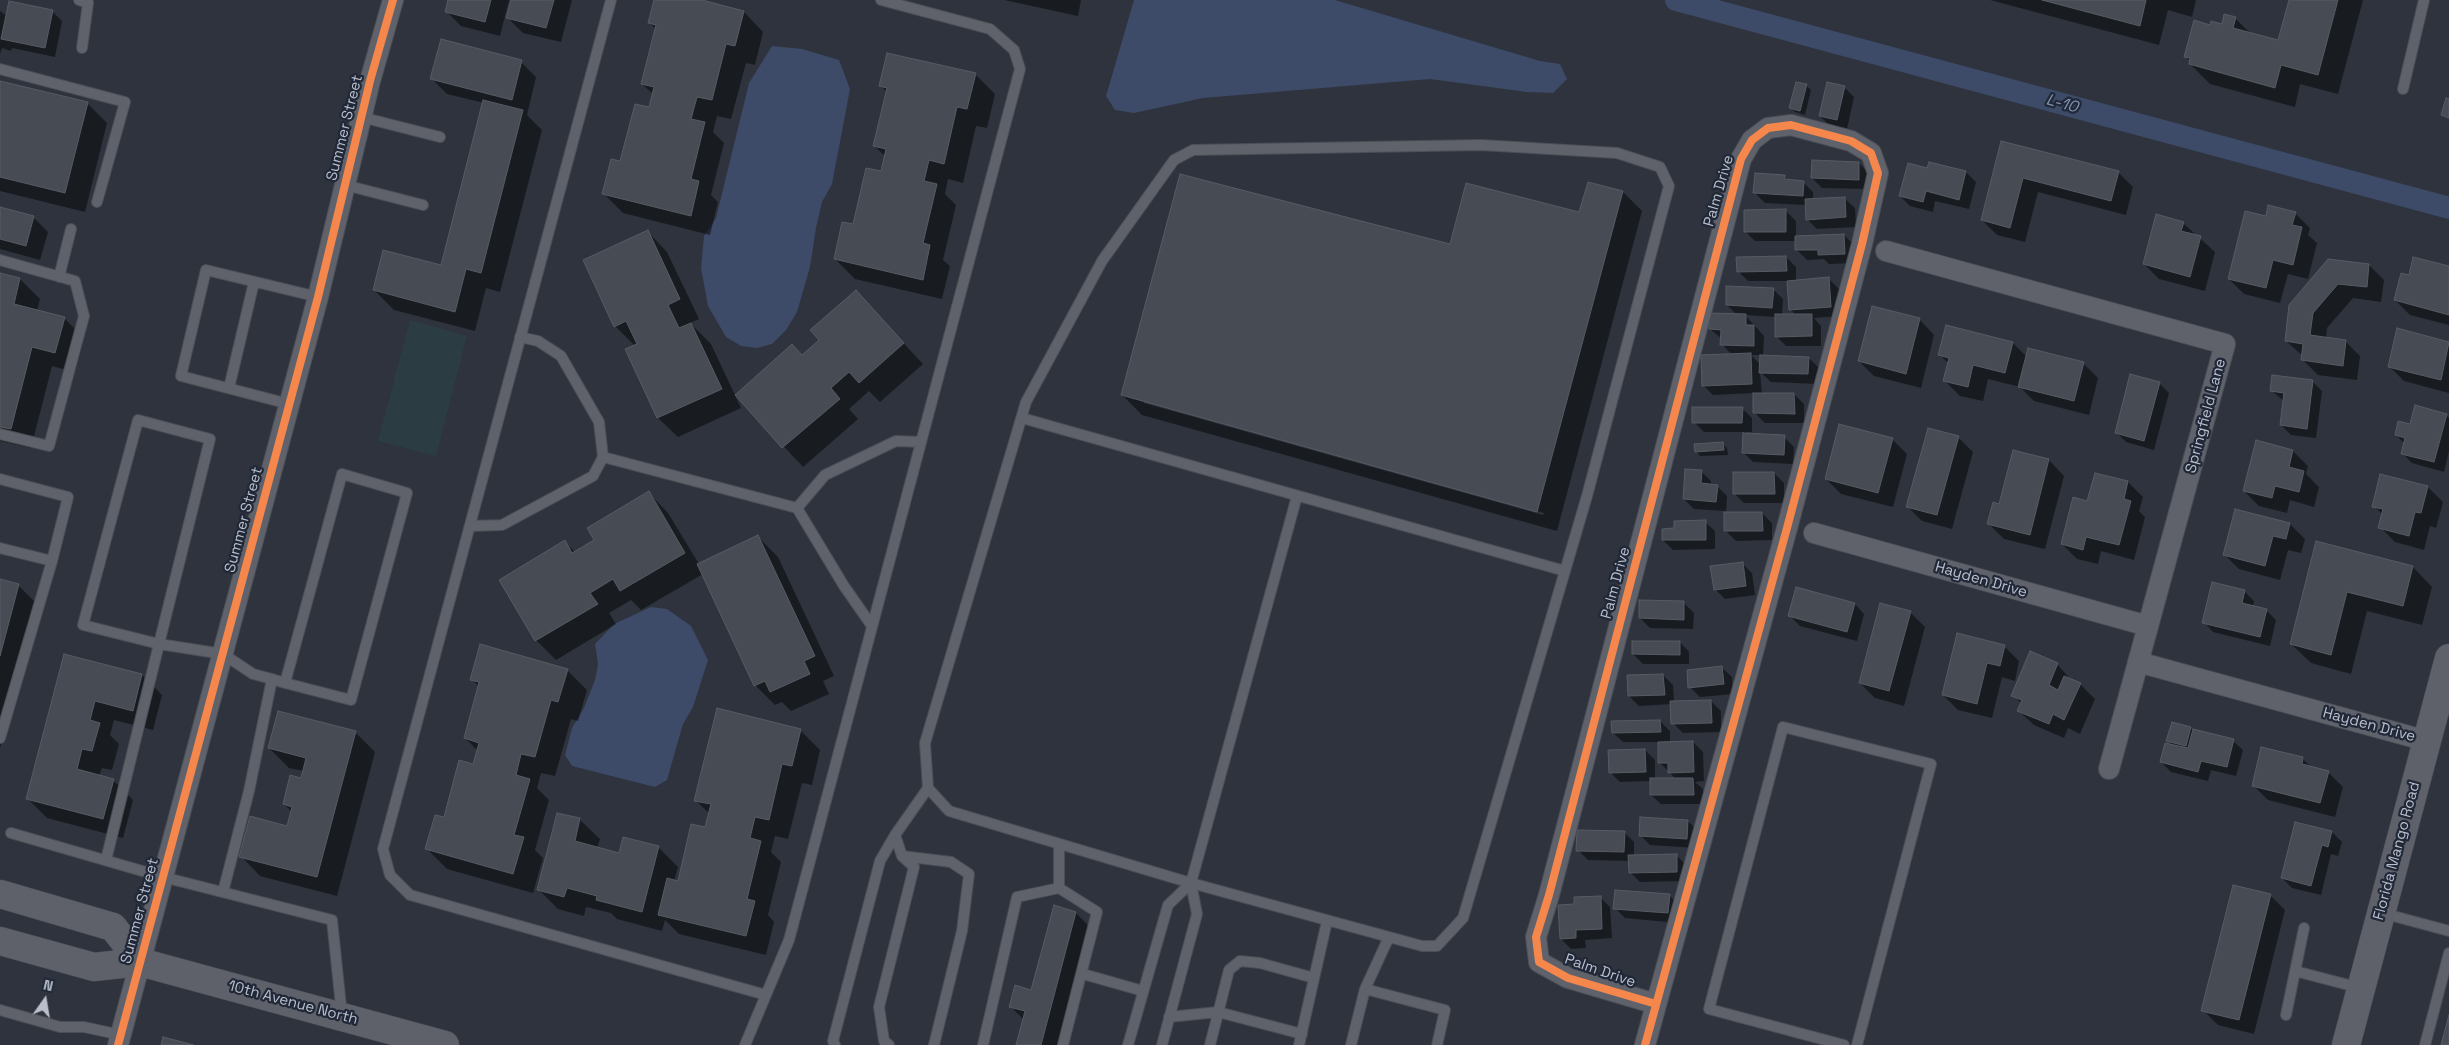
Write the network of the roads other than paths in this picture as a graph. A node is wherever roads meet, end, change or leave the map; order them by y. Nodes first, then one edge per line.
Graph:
1 (79, 0) edge
2 (393, 0) edge
3 (611, 0) edge
4 (881, 0) edge
5 (2424, 0) edge
6 (82, 48) dead end
7 (0, 69) edge
8 (2403, 89) dead end
9 (361, 117) junction
10 (440, 137) dead end
11 (345, 185) junction
12 (98, 202) dead end
13 (423, 205) dead end
14 (71, 229) dead end
15 (1886, 251) dead end
16 (0, 260) edge
17 (59, 277) junction
18 (254, 282) junction
19 (318, 297) junction
20 (520, 337) junction
21 (229, 388) junction
22 (290, 404) junction
23 (1022, 418) junction
24 (0, 434) edge
25 (921, 442) junction
26 (603, 457) junction
27 (0, 479) edge
28 (1297, 496) junction
29 (797, 508) junction
30 (470, 526) junction
31 (1814, 533) dead end
32 (0, 548) edge
33 (52, 561) junction
34 (1565, 571) junction
35 (872, 626) junction
36 (2148, 626) junction
37 (158, 644) junction
38 (223, 654) junction
39 (2449, 658) edge
40 (2138, 662) junction
41 (272, 679) junction
42 (285, 683) junction
43 (0, 738) edge
44 (2427, 741) junction
45 (2109, 769) dead end
46 (928, 788) junction
47 (11, 833) dead end
48 (895, 835) junction
49 (1059, 845) junction
50 (902, 856) junction
51 (106, 860) junction
52 (163, 876) junction
53 (1191, 883) junction
54 (1060, 888) junction
55 (223, 892) junction
56 (0, 894) edge
57 (2381, 913) junction
58 (1327, 921) junction
59 (2304, 928) dead end
60 (2449, 931) edge
61 (1389, 938) junction
62 (0, 941) edge
63 (2449, 954) edge
64 (140, 962) junction
65 (2295, 971) junction
66 (1083, 974) junction
67 (1314, 978) junction
68 (2361, 989) junction
69 (1365, 990) junction
70 (1143, 991) junction
71 (766, 995) junction
72 (1656, 1004) junction
73 (0, 1010) edge
74 (1218, 1012) junction
75 (2286, 1015) dead end
76 (342, 1017) junction
77 (1169, 1017) junction
78 (1302, 1034) junction
79 (119, 1040) edge
80 (445, 1045) edge
81 (745, 1045) edge
82 (835, 1045) edge
83 (889, 1045) edge
84 (934, 1045) edge
85 (983, 1045) edge
86 (1063, 1045) edge
87 (1128, 1045) edge
88 (1162, 1045) edge
89 (1210, 1045) edge
90 (1299, 1045) edge
91 (1351, 1045) edge
92 (1437, 1045) edge
93 (1645, 1045) edge
94 (1844, 1045) edge
95 (1857, 1045) edge
96 (2346, 1045) edge
97 (2424, 1045) edge

1 - 6 lane
2 - 9 street, Summer Street
3 - 20 lane
4 - 25 lane
5 - 8 lane
7 - 12 lane
9 - 10 lane
9 - 11 street, Summer Street
11 - 13 lane
11 - 19 street, Summer Street
14 - 17 lane
15 - 36 street, Springfield Lane
16 - 17 lane
17 - 24 lane
18 - 19 lane
18 - 21 lane
18 - 21 lane
19 - 22 street, Summer Street
20 - 26 lane
20 - 30 lane
21 - 22 lane
22 - 38 street, Summer Street
23 - 28 lane
23 - 34 lane
23 - 46 lane
25 - 29 lane
25 - 35 lane
26 - 29 lane
26 - 30 lane
27 - 33 lane
28 - 34 lane
28 - 53 lane
29 - 35 lane
30 - 71 lane
31 - 36 street, Hayden Drive
32 - 33 lane
33 - 43 lane
34 - 61 lane
35 - 71 lane
36 - 40 street, Springfield Lane
37 - 37 lane
37 - 38 lane
37 - 51 lane
38 - 41 lane
38 - 52 street, Summer Street
39 - 44 street, Florida Mango Road
40 - 44 street, Hayden Drive
40 - 45 street, Springfield Lane
41 - 42 lane
41 - 55 lane
42 - 42 lane
44 - 57 street, Florida Mango Road
46 - 48 lane
46 - 49 lane
47 - 51 lane
48 - 50 lane
48 - 82 lane
49 - 53 lane
49 - 54 lane
50 - 83 lane
50 - 84 lane
51 - 52 lane
52 - 55 lane
52 - 64 street, Summer Street
53 - 58 lane
53 - 70 lane
53 - 77 lane
54 - 66 lane
54 - 85 lane
55 - 76 lane
56 - 64 street
57 - 60 lane
57 - 68 street, Florida Mango Road
58 - 61 lane
58 - 67 lane
59 - 65 lane
61 - 69 lane
62 - 64 street, 10th Avenue North
63 - 97 lane
64 - 76 street, 10th Avenue North
64 - 79 street, Summer Street
65 - 68 lane
65 - 75 lane
66 - 70 lane
66 - 86 lane
67 - 74 lane
67 - 78 lane
68 - 96 street, Florida Mango Road
69 - 91 lane
69 - 92 lane
70 - 87 lane
71 - 81 lane
72 - 72 street, Palm Drive
72 - 93 street, Palm Drive
73 - 79 lane
74 - 77 lane
74 - 78 lane
74 - 89 lane
76 - 80 street, 10th Avenue North
77 - 88 lane
78 - 90 lane
94 - 95 lane

